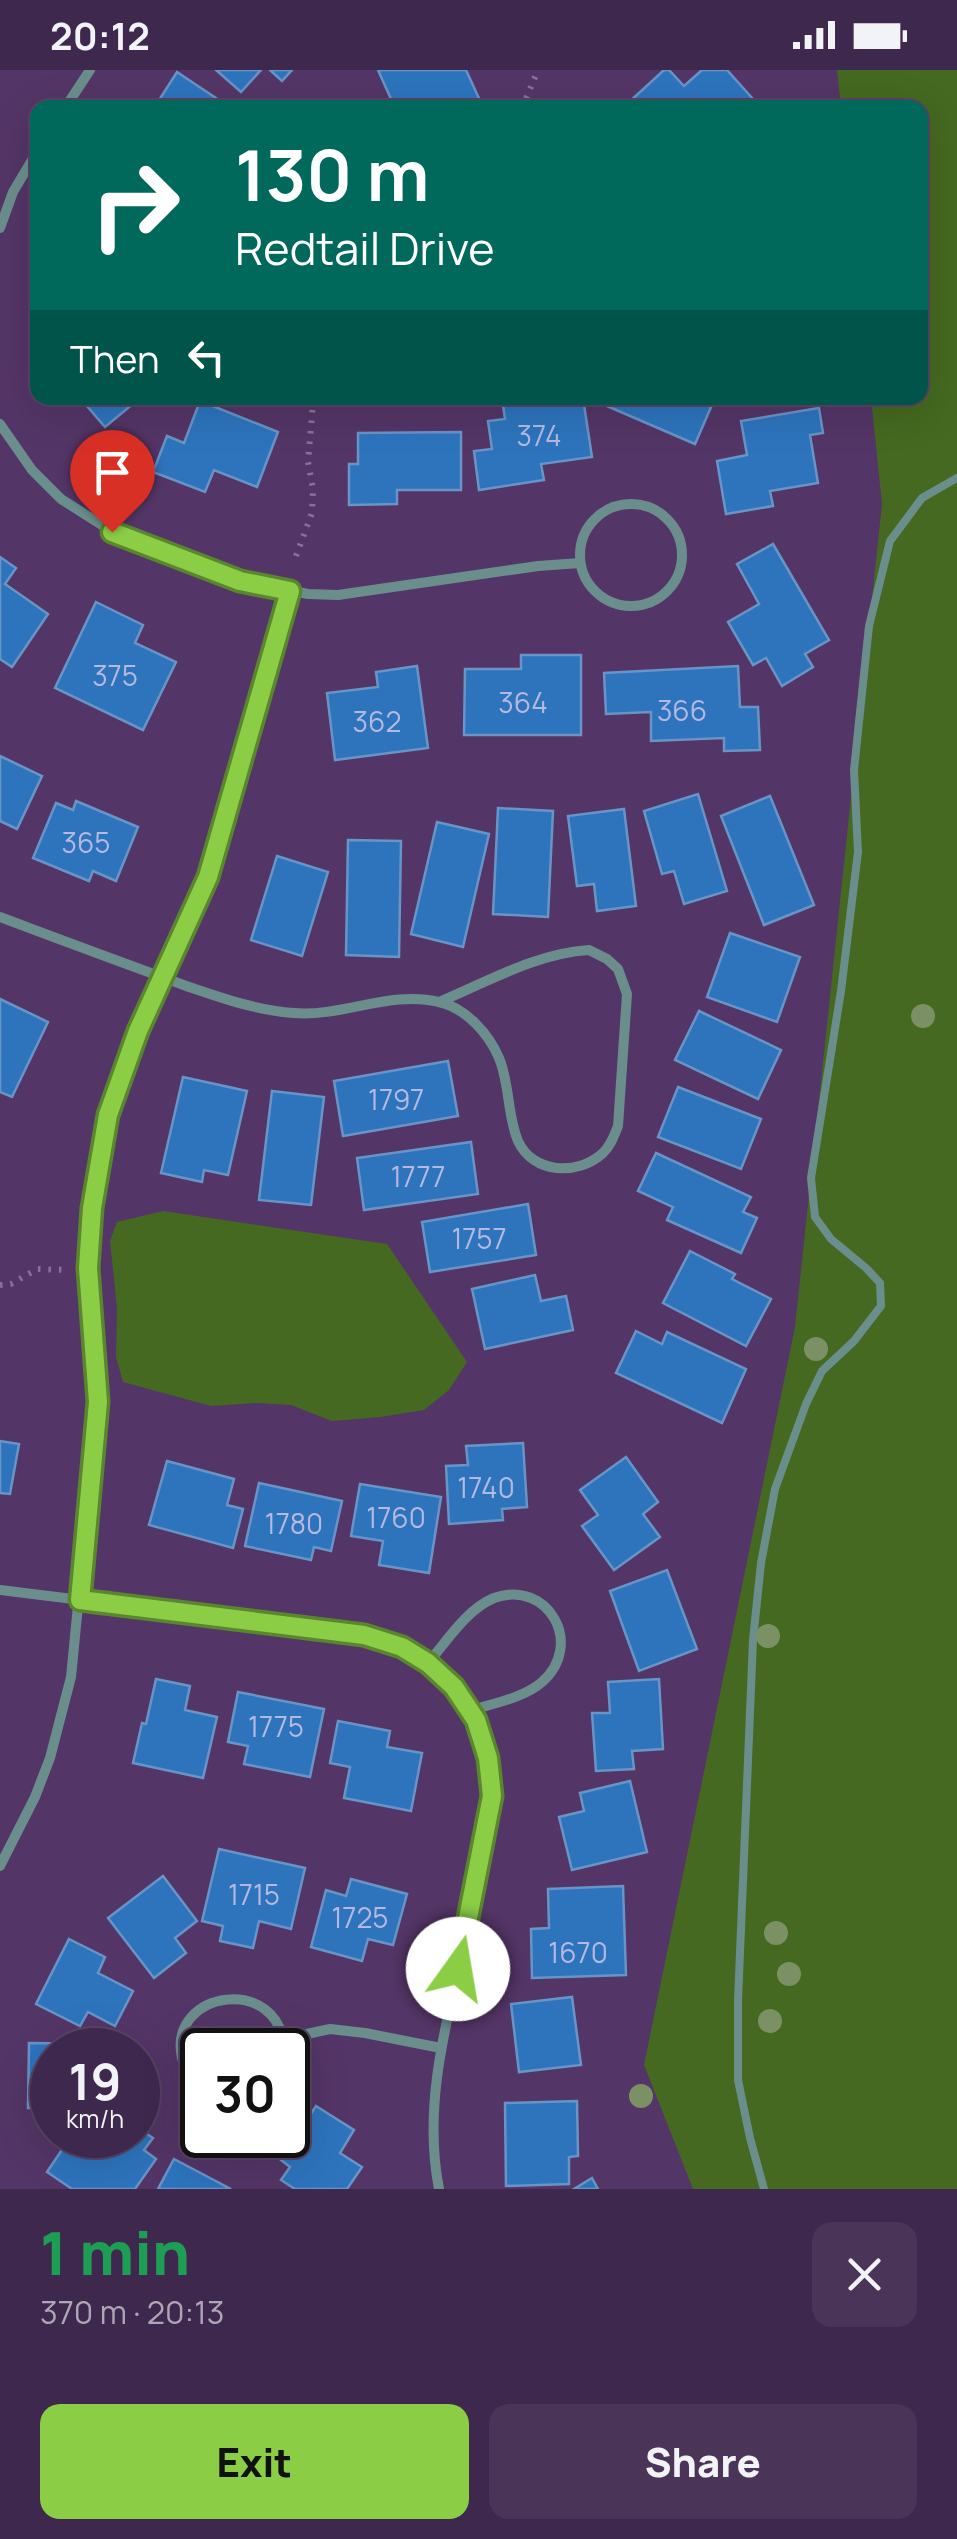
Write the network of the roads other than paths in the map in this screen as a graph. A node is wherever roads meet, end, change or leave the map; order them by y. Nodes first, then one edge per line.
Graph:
1 (90, 70) edge
2 (70, 100) edge
3 (30, 163) edge
4 (0, 228) edge
5 (0, 424) edge
6 (957, 478) edge
7 (580, 563) junction
8 (290, 591) junction
9 (0, 918) edge
10 (162, 978) junction
11 (440, 1002) junction
12 (0, 1590) edge
13 (80, 1600) junction
14 (428, 1663) junction
15 (470, 1711) junction
16 (0, 1866) edge
17 (186, 2028) edge
18 (278, 2028) edge
19 (310, 2035) edge
20 (442, 2048) junction
21 (439, 2189) edge
22 (764, 2189) edge

1 - 2 street
3 - 4 street
5 - 8 street
6 - 22 lane
7 - 7 street
7 - 8 street
8 - 10 street
9 - 10 street
10 - 11 street
10 - 13 street
11 - 11 street
12 - 13 street
13 - 14 street
13 - 16 street
14 - 15 street
14 - 15 street
15 - 20 street
17 - 18 street
19 - 20 street
20 - 21 street

